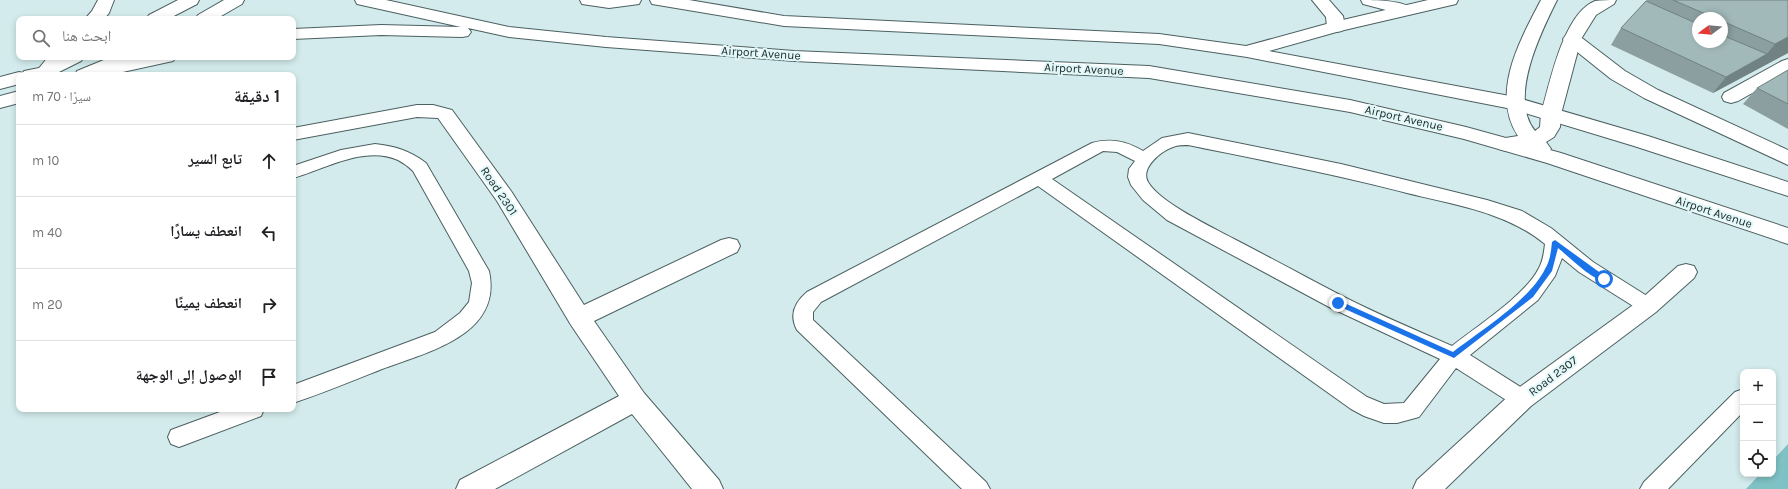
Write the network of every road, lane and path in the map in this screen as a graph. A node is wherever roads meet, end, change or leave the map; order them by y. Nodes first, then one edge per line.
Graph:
1 (106, 0) edge
2 (191, 0) edge
3 (236, 0) edge
4 (363, 0) edge
5 (588, 0) edge
6 (633, 0) edge
7 (658, 0) edge
8 (1320, 0) edge
9 (1369, 0) edge
10 (1450, 0) edge
11 (1549, 0) edge
12 (1608, 0) edge
13 (1405, 10) junction
14 (97, 16) edge
15 (160, 16) edge
16 (209, 16) edge
17 (1336, 27) junction
18 (509, 32) junction
19 (296, 34) edge
20 (1572, 39) junction
21 (1247, 52) junction
22 (55, 60) edge
23 (69, 60) edge
24 (120, 60) edge
25 (153, 60) edge
26 (1788, 65) edge
27 (42, 72) edge
28 (44, 72) edge
29 (91, 72) edge
30 (96, 72) edge
31 (16, 79) edge
32 (0, 83) edge
33 (1731, 97) dead end
34 (16, 98) edge
35 (0, 102) edge
36 (1515, 103) junction
37 (1551, 114) junction
38 (296, 133) edge
39 (1532, 140) junction
40 (1506, 144) junction
41 (1554, 158) junction
42 (1788, 158) edge
43 (1145, 159) junction
44 (296, 171) edge
45 (1039, 178) junction
46 (1788, 190) edge
47 (1788, 236) edge
48 (1555, 242) junction
49 (729, 246) dead end
50 (1686, 272) dead end
51 (1648, 306) junction
52 (579, 318) junction
53 (1454, 356) junction
54 (296, 393) edge
55 (1522, 399) junction
56 (635, 400) junction
57 (1740, 401) edge
58 (245, 412) edge
59 (179, 437) dead end
60 (470, 489) edge
61 (709, 489) edge
62 (978, 489) edge
63 (1427, 489) edge
64 (1652, 489) edge

1 - 14 main road
2 - 15 main road
3 - 16 main road
4 - 18 main road, Airport Avenue
5 - 6 main road
7 - 21 main road
8 - 17 main road
9 - 13 main road
10 - 13 main road
11 - 36 main road
12 - 20 main road
13 - 17 main road
17 - 21 main road
18 - 19 main road
18 - 40 main road, Airport Avenue
20 - 37 main road
20 - 42 main road
21 - 36 main road
22 - 27 main road
23 - 28 main road
24 - 29 main road
25 - 30 main road
26 - 33 main road
31 - 32 main road
34 - 35 main road
36 - 37 main road
36 - 39 main road
37 - 39 main road
37 - 46 main road
38 - 52 main road, Road 2301
39 - 40 main road
39 - 41 main road
40 - 41 main road, Airport Avenue
41 - 47 main road, Airport Avenue
43 - 45 lane
43 - 48 lane
43 - 53 lane
44 - 54 lane
45 - 53 lane
45 - 62 lane
48 - 51 lane
48 - 53 lane
49 - 52 main road
50 - 51 main road, Road 2307
51 - 55 main road, Road 2307
52 - 56 main road, Road 2301
53 - 55 lane
55 - 63 main road, Road 2307
56 - 60 main road
56 - 61 main road, Road 2301
57 - 64 lane
58 - 59 lane

